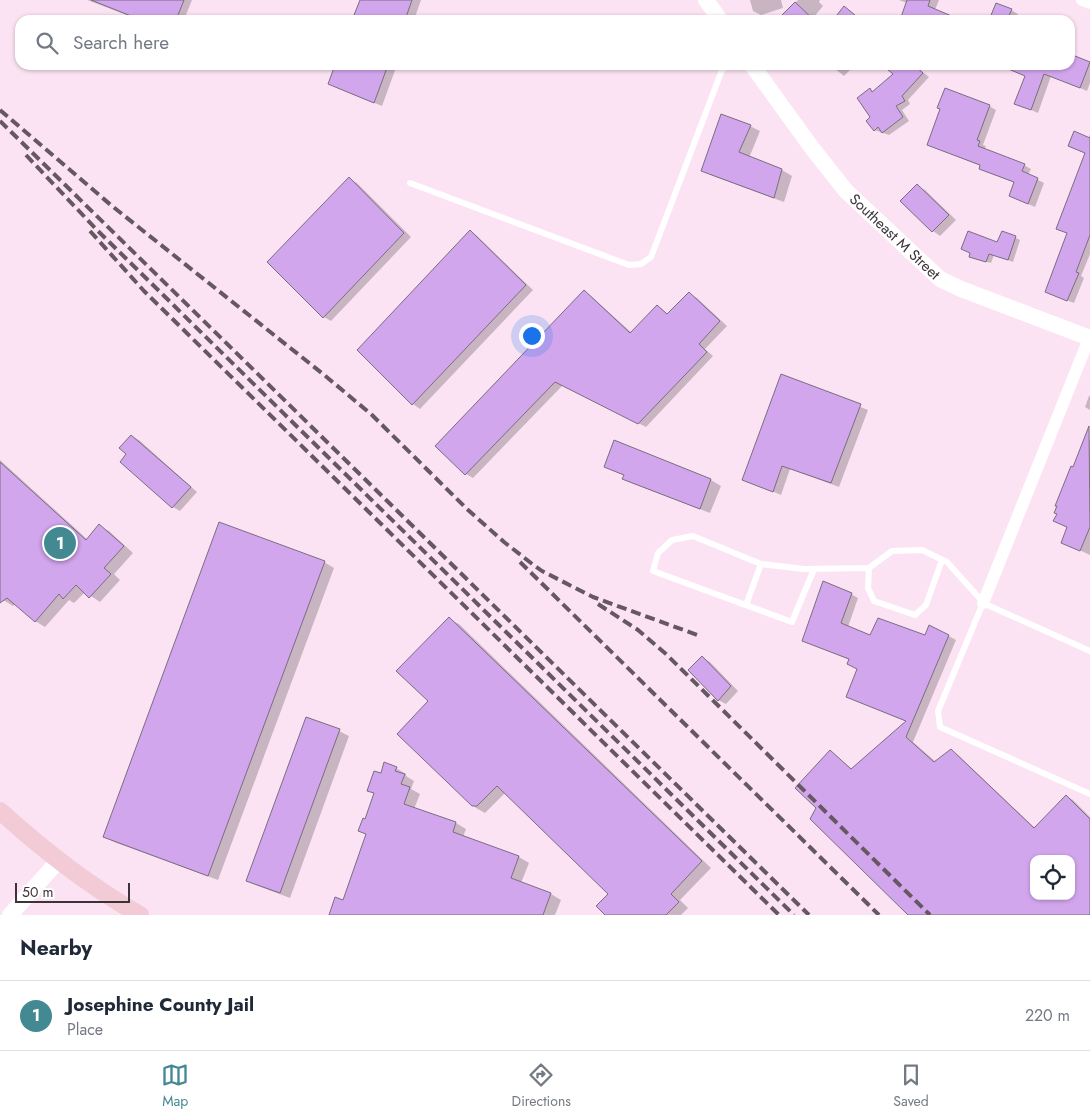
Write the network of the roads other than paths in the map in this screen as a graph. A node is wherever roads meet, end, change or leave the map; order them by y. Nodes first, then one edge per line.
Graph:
1 (706, 0) edge
2 (1082, 0) edge
3 (1090, 3) edge
4 (716, 15) edge
5 (722, 70) edge
6 (756, 70) edge
7 (410, 183) dead end
8 (1090, 337) edge
9 (942, 560) junction
10 (761, 564) junction
11 (814, 568) junction
12 (869, 568) junction
13 (983, 603) junction
14 (746, 605) junction
15 (1090, 651) edge
16 (1090, 794) edge
17 (0, 811) edge
18 (59, 860) junction
19 (10, 915) edge
20 (140, 915) edge

1 - 4 street
2 - 3 street
5 - 7 lane
6 - 8 street, Southeast M Street
8 - 13 street
9 - 12 lane
9 - 12 lane
9 - 13 lane
10 - 11 lane
10 - 14 lane
10 - 14 lane
11 - 12 lane
11 - 14 lane
13 - 15 lane
13 - 16 lane
17 - 18 main road
18 - 19 street
18 - 20 main road

